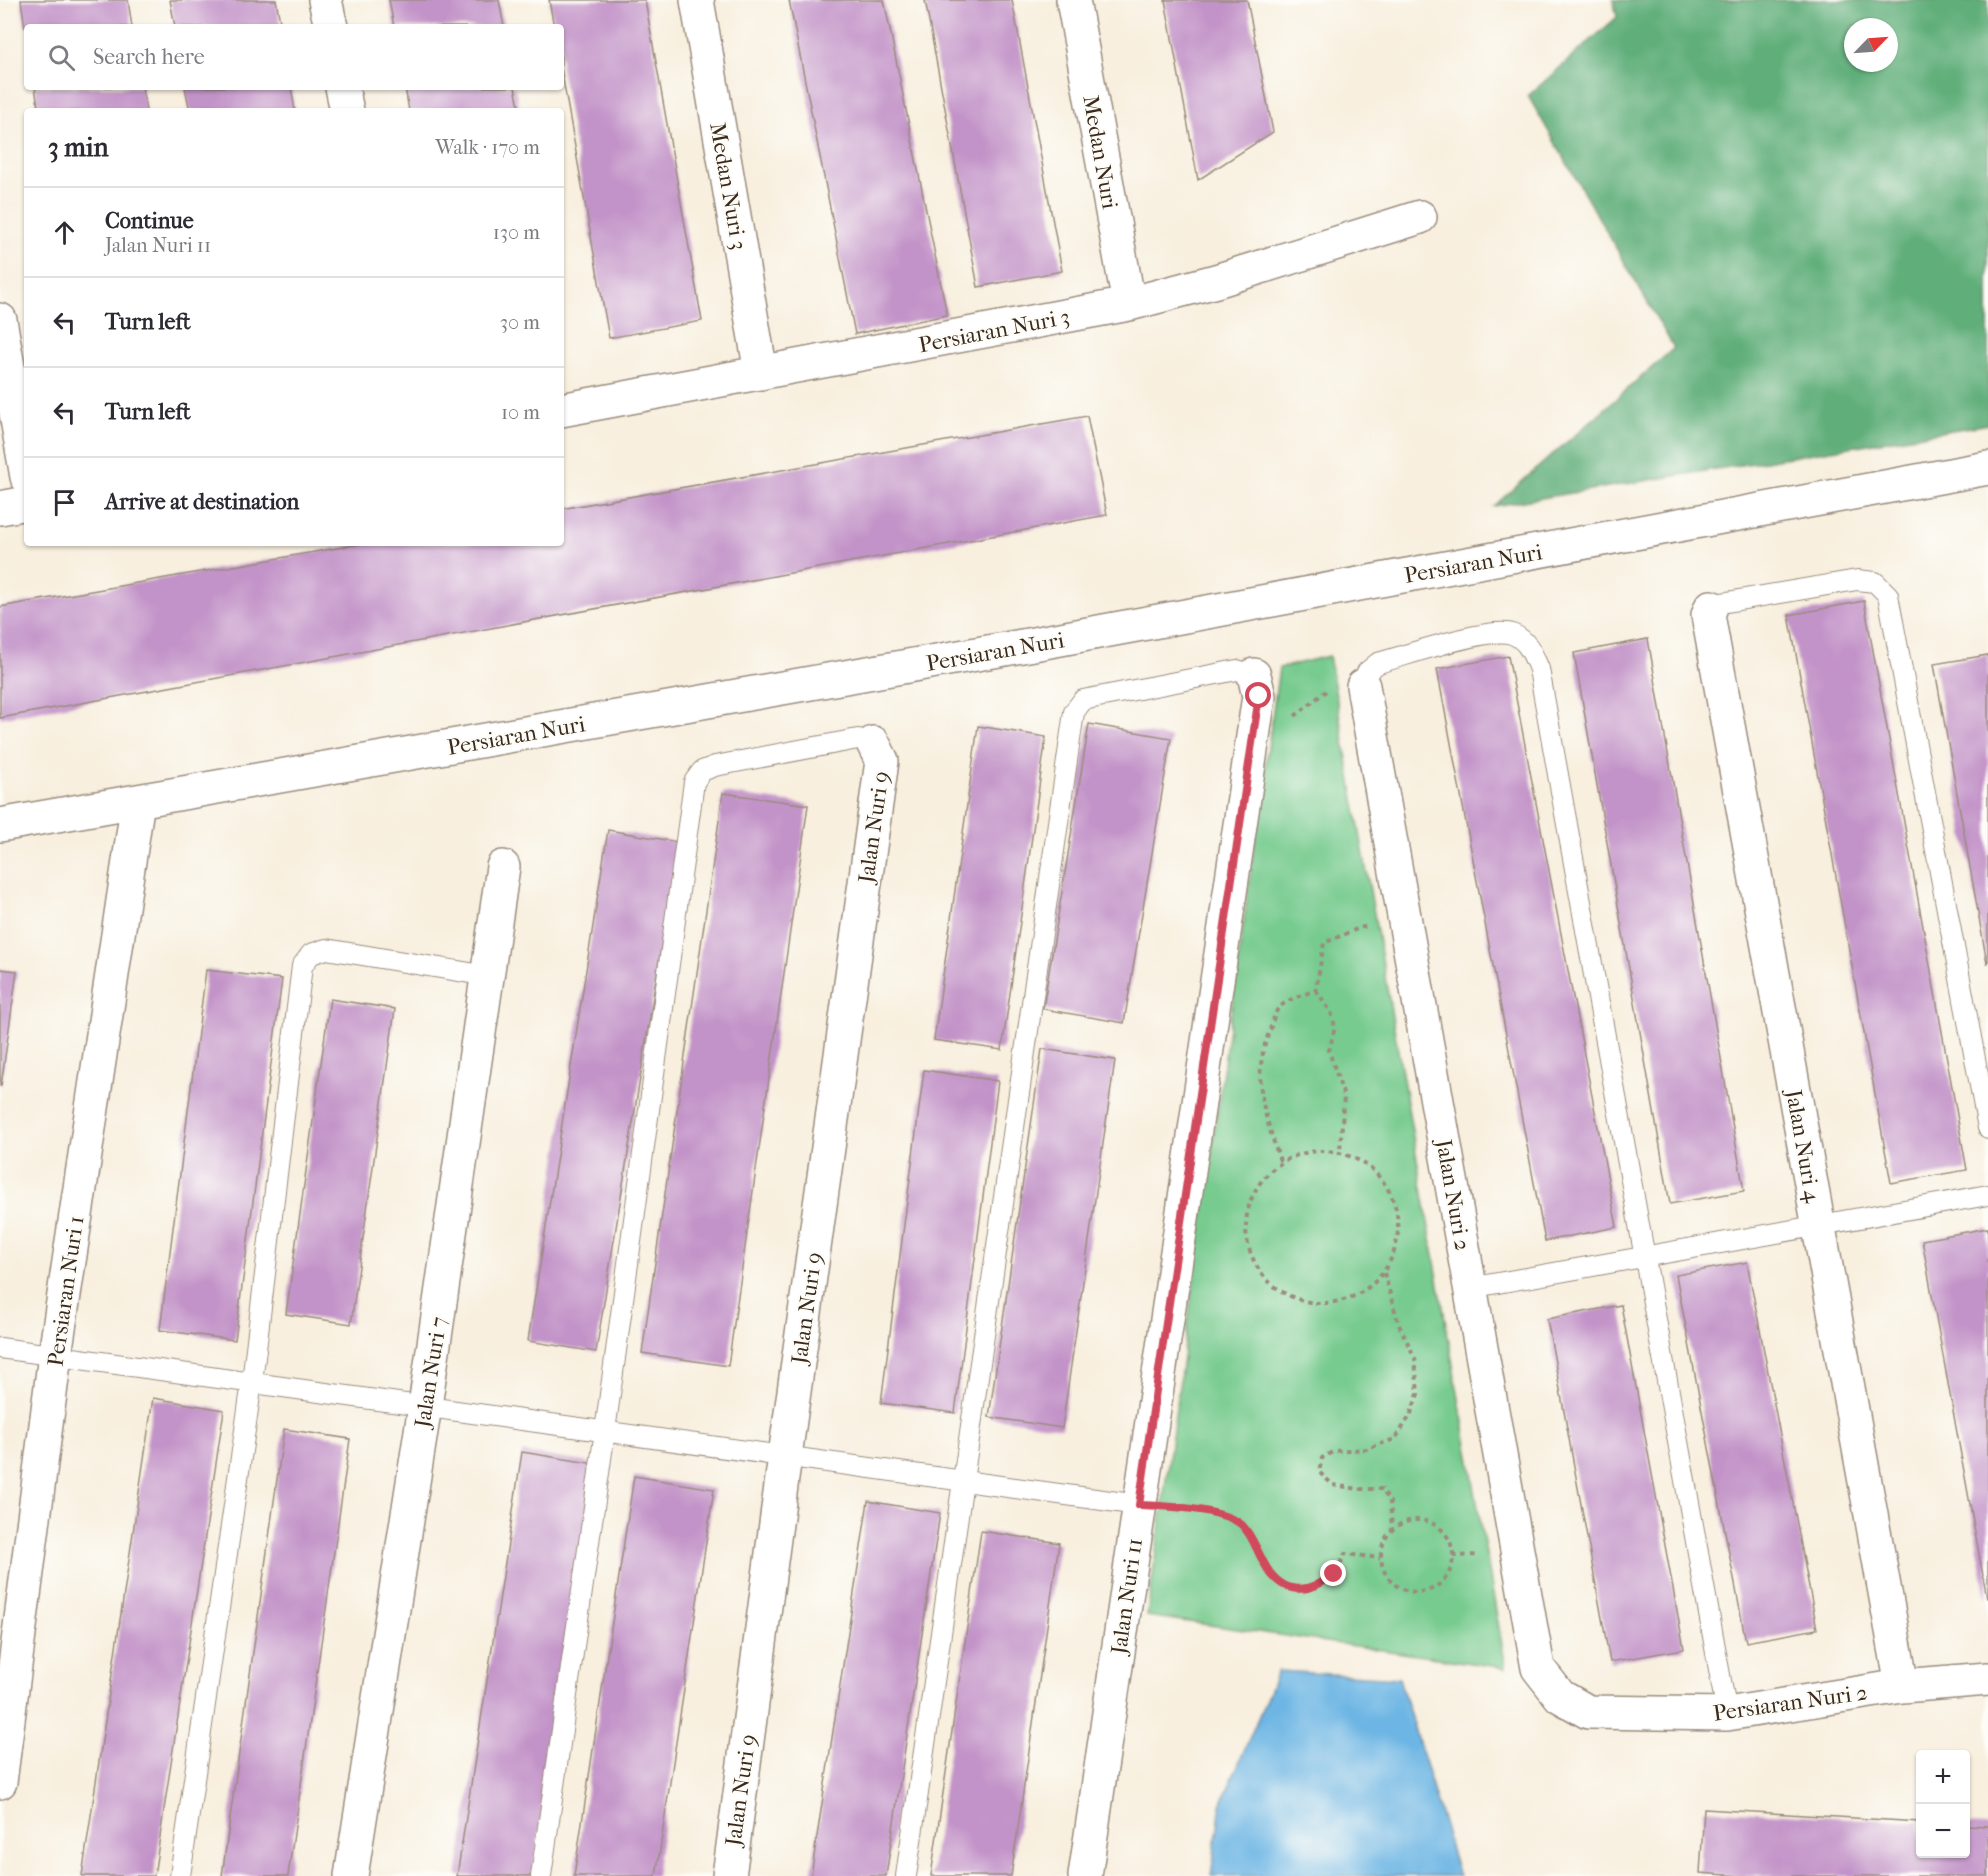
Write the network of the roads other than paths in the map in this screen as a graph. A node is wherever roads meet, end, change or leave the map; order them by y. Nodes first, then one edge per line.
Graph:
1 (326, 0) edge
2 (697, 0) edge
3 (1073, 0) edge
4 (330, 24) edge
5 (342, 90) edge
6 (346, 108) edge
7 (1420, 217) dead end
8 (1129, 304) junction
9 (0, 320) edge
10 (761, 373) junction
11 (564, 409) edge
12 (24, 460) edge
13 (1988, 468) edge
14 (24, 504) edge
15 (0, 508) edge
16 (1711, 607) joint
17 (1254, 675) joint
18 (1363, 686) joint
19 (873, 743) joint
20 (138, 801) junction
21 (0, 825) edge
22 (503, 867) dead end
23 (488, 976) junction
24 (1988, 1128) edge
25 (1988, 1195) edge
26 (1818, 1225) junction
27 (1645, 1256) junction
28 (1470, 1288) junction
29 (0, 1348) edge
30 (55, 1355) junction
31 (252, 1382) junction
32 (425, 1406) junction
33 (605, 1431) junction
34 (785, 1456) junction
35 (963, 1480) junction
36 (1139, 1505) junction
37 (1988, 1679) edge
38 (1902, 1686) junction
39 (1560, 1696) joint
40 (1728, 1714) junction
41 (0, 1782) edge
42 (180, 1876) edge
43 (351, 1876) edge
44 (541, 1876) edge
45 (729, 1876) edge
46 (906, 1876) edge
47 (1085, 1876) edge

1 - 4 street
2 - 10 street, Medan Nuri 3
3 - 8 street, Medan Nuri
5 - 6 street
7 - 8 street, Persiaran Nuri 3
8 - 10 street, Persiaran Nuri 3
9 - 12 street
10 - 11 street, Persiaran Nuri 3
13 - 20 street, Persiaran Nuri
14 - 15 street
16 - 24 lane
16 - 26 street, Jalan Nuri 4
17 - 35 lane
17 - 36 street, Jalan Nuri 11
18 - 27 lane
18 - 28 street, Jalan Nuri 2
19 - 33 lane
19 - 34 street, Jalan Nuri 9
20 - 21 street, Persiaran Nuri
20 - 30 street, Persiaran Nuri 1
22 - 23 street, Jalan Nuri 7
23 - 31 lane
23 - 32 street, Jalan Nuri 7
25 - 26 lane
26 - 27 lane
26 - 38 street, Jalan Nuri 4
27 - 28 lane
27 - 40 lane
28 - 39 street, Jalan Nuri 2
29 - 30 lane
30 - 31 lane
30 - 41 street, Persiaran Nuri 1
31 - 32 lane
31 - 42 lane
32 - 33 lane
32 - 43 street, Jalan Nuri 7
33 - 34 lane
33 - 44 lane
34 - 35 lane
34 - 45 street, Jalan Nuri 9
35 - 36 lane
35 - 46 lane
36 - 47 street, Jalan Nuri 11
37 - 38 street, Persiaran Nuri 2
38 - 40 street, Persiaran Nuri 2
39 - 40 street, Persiaran Nuri 2

